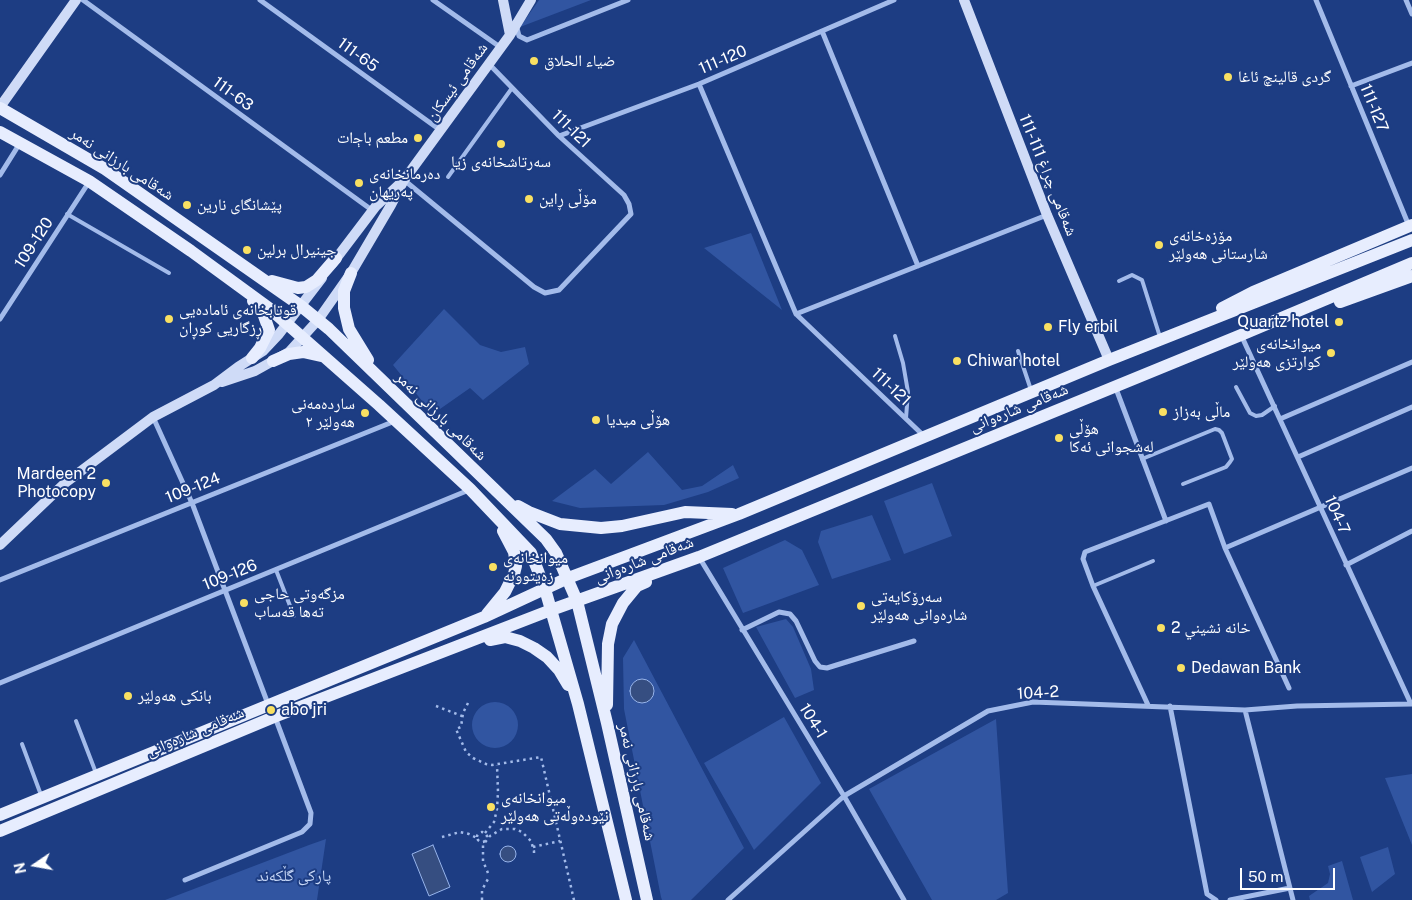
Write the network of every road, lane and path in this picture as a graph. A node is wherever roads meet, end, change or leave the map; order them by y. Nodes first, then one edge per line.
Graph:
1 (76, 0) edge
2 (83, 0) edge
3 (260, 0) edge
4 (433, 0) edge
5 (503, 0) edge
6 (531, 0) edge
7 (628, 0) edge
8 (894, 0) edge
9 (964, 0) edge
10 (1316, 0) edge
11 (1406, 0) edge
12 (1412, 14) edge
13 (519, 20) junction
14 (822, 31) junction
15 (510, 35) junction
16 (500, 48) junction
17 (1412, 63) edge
18 (489, 64) junction
19 (699, 84) junction
20 (1351, 86) junction
21 (512, 88) junction
22 (0, 108) edge
23 (440, 130) junction
24 (0, 132) edge
25 (559, 136) junction
26 (20, 142) junction
27 (0, 175) edge
28 (448, 177) dead end
29 (404, 180) junction
30 (89, 181) junction
31 (369, 208) dead end
32 (67, 214) junction
33 (1047, 216) junction
34 (1410, 225) edge
35 (1412, 240) edge
36 (336, 258) junction
37 (1412, 263) edge
38 (918, 266) junction
39 (169, 273) dead end
40 (350, 273) junction
41 (1412, 276) edge
42 (260, 278) junction
43 (1119, 281) dead end
44 (236, 284) junction
45 (298, 310) junction
46 (796, 314) junction
47 (0, 318) edge
48 (318, 320) junction
49 (286, 324) junction
50 (1241, 335) junction
51 (895, 336) dead end
52 (303, 337) junction
53 (1163, 340) junction
54 (1018, 351) dead end
55 (252, 358) junction
56 (325, 358) junction
57 (1109, 360) junction
58 (273, 361) junction
59 (1412, 362) edge
60 (380, 379) junction
61 (214, 384) junction
62 (1115, 386) junction
63 (1236, 387) dead end
64 (1031, 392) junction
65 (1275, 406) junction
66 (1412, 407) edge
67 (153, 417) junction
68 (906, 418) junction
69 (1280, 420) junction
70 (396, 421) junction
71 (925, 437) junction
72 (1298, 457) junction
73 (1142, 459) junction
74 (1412, 468) edge
75 (1183, 484) dead end
76 (470, 489) junction
77 (501, 496) junction
78 (192, 502) junction
79 (1320, 508) junction
80 (491, 512) junction
81 (739, 514) junction
82 (1166, 521) junction
83 (1412, 530) edge
84 (0, 545) edge
85 (1225, 548) junction
86 (699, 557) junction
87 (1153, 561) dead end
88 (685, 562) junction
89 (1346, 565) junction
90 (276, 570) junction
91 (568, 578) junction
92 (0, 580) edge
93 (1093, 586) junction
94 (545, 588) junction
95 (224, 591) junction
96 (577, 601) junction
97 (552, 610) junction
98 (294, 616) dead end
99 (484, 618) junction
100 (742, 630) junction
101 (914, 641) dead end
102 (465, 644) junction
103 (0, 683) edge
104 (1289, 688) dead end
105 (468, 703) dead end
106 (578, 704) junction
107 (1411, 704) edge
108 (1148, 705) junction
109 (436, 706) dead end
110 (1170, 706) junction
111 (1245, 710) junction
112 (271, 711) junction
113 (462, 716) junction
114 (76, 721) dead end
115 (607, 723) junction
116 (22, 744) dead end
117 (497, 765) junction
118 (97, 775) junction
119 (844, 796) junction
120 (42, 798) junction
121 (0, 815) edge
122 (0, 831) edge
123 (485, 833) junction
124 (442, 838) dead end
125 (478, 838) junction
126 (486, 840) junction
127 (560, 841) junction
128 (533, 847) junction
129 (534, 857) dead end
130 (488, 873) dead end
131 (488, 879) dead end
132 (185, 880) dead end
133 (1290, 888) junction
134 (482, 900) edge
135 (574, 900) edge
136 (626, 900) edge
137 (647, 900) edge
138 (728, 900) edge
139 (904, 900) edge
140 (1216, 900) edge
141 (1230, 900) edge
142 (1293, 900) edge

1 - 22 main road
2 - 31 street, 111-63
3 - 23 street, 111-65
4 - 16 street
5 - 15 main road
6 - 13 main road, شەقامی ئیسکان
7 - 13 street
8 - 14 street, 111-120
9 - 33 main road, شەقامی چراغ 111-111
10 - 20 street, 111-127
11 - 12 street
13 - 15 main road, شەقامی ئیسکان
14 - 19 street, 111-120
14 - 38 street
15 - 16 main road, شەقامی ئیسکان
16 - 18 main road, شەقامی ئیسکان
17 - 20 street
18 - 21 street, 111-121
18 - 23 main road, شەقامی ئیسکان
19 - 25 street, 111-120
19 - 46 street
20 - 34 street, 111-127
21 - 25 street, 111-121
21 - 28 lane
22 - 42 main road, شەقامی بارزانی نەمر
23 - 29 main road, شەقامی ئیسکان
24 - 26 main road, شەقامی بارزانی نەمر
25 - 29 street, 111-121
26 - 27 street
26 - 30 main road, شەقامی بارزانی نەمر
29 - 36 main road, شەقامی ئیسکان
29 - 40 main road, شەقامی ئیسکان
30 - 32 street, 109-120
30 - 44 main road, شەقامی بارزانی نەمر
32 - 39 lane
32 - 47 street, 109-120
33 - 38 street
33 - 57 main road, شەقامی چراغ 111-111
34 - 53 main road, شەقامی شارەوانی
35 - 53 main road, شەقامی شارەوانی
36 - 42 main road
36 - 45 main road, شەقامی ئیسکان
37 - 50 main road, شەقامی شارەوانی
38 - 46 street
40 - 48 main road, شەقامی ئیسکان
40 - 60 main road
41 - 50 main road, شەقامی شارەوانی
42 - 45 main road, شەقامی بارزانی نەمر
43 - 53 lane
44 - 49 main road, شەقامی بارزانی نەمر
44 - 55 main road
45 - 48 main road, شەقامی بارزانی نەمر
45 - 49 main road, شەقامی ئیسکان
46 - 68 street, 111-121
48 - 52 main road, شەقامی ئیسکان
48 - 60 main road, شەقامی بارزانی نەمر
49 - 52 main road, شەقامی بارزانی نەمر
49 - 55 main road, شەقامی ئیسکان
50 - 62 main road, شەقامی شارەوانی
50 - 65 street, 104-7
51 - 68 lane
52 - 56 main road, شەقامی بارزانی نەمر
52 - 58 main road, شەقامی ئیسکان
53 - 57 main road, شەقامی شارەوانی
54 - 64 lane
55 - 61 main road, شەقامی ئیسکان
56 - 58 main road
56 - 70 main road, شەقامی بارزانی نەمر
57 - 64 main road, شەقامی شارەوانی
58 - 61 main road, شەقامی ئیسکان
59 - 69 street
60 - 77 main road, شەقامی بارزانی نەمر
61 - 67 main road
62 - 73 street
62 - 86 main road, شەقامی شارەوانی
63 - 65 lane
64 - 71 main road, شەقامی شارەوانی
65 - 69 street, 104-7
66 - 72 street
67 - 78 street
67 - 84 main road
68 - 71 street, 111-121
69 - 72 street, 104-7
70 - 76 main road, شەقامی بارزانی نەمر
70 - 78 street, 109-124
71 - 81 main road, شەقامی شارەوانی
72 - 79 street, 104-7
73 - 75 lane
73 - 82 street
74 - 79 street
76 - 80 main road, شەقامی بارزانی نەمر
76 - 90 street, 109-126
77 - 81 main road
77 - 91 main road, شەقامی بارزانی نەمر
78 - 92 street, 109-124
78 - 95 street
79 - 85 street
79 - 89 street, 104-7
80 - 94 main road, شەقامی بارزانی نەمر
80 - 99 main road
81 - 91 main road, شەقامی شارەوانی
82 - 85 street
82 - 93 street
83 - 89 street
85 - 104 street
86 - 88 main road, شەقامی شارەوانی
86 - 100 street, 104-1
87 - 93 lane
88 - 96 main road, شەقامی شارەوانی
88 - 115 main road
89 - 107 street, 104-7
90 - 95 street, 109-126
90 - 98 lane
91 - 94 main road, شەقامی شارەوانی
91 - 96 main road, شەقامی بارزانی نەمر
93 - 108 street
94 - 97 main road, شەقامی بارزانی نەمر
94 - 99 main road, شەقامی شارەوانی
95 - 103 street, 109-126
95 - 112 street
96 - 97 main road, شەقامی شارەوانی
96 - 115 main road, شەقامی بارزانی نەمر
97 - 102 main road, شەقامی شارەوانی
97 - 106 main road, شەقامی بارزانی نەمر
99 - 112 main road, شەقامی شارەوانی
100 - 101 street
100 - 119 street, 104-1
102 - 106 main road
102 - 112 main road, شەقامی شارەوانی
105 - 113 path
106 - 136 main road, شەقامی بارزانی نەمر
107 - 111 street, 104-2
108 - 110 street, 104-2
108 - 119 street, 104-2
109 - 113 path
110 - 111 street, 104-2
110 - 140 street
111 - 133 street
112 - 118 main road, شەقامی شارەوانی
112 - 122 main road, شەقامی شارەوانی
112 - 132 street
113 - 117 path
114 - 118 lane
115 - 137 main road, شەقامی بارزانی نەمر
116 - 120 lane
117 - 123 path
117 - 127 path
118 - 120 main road, شەقامی شارەوانی
119 - 138 street, 104-2
119 - 139 street, 104-1
120 - 121 main road, شەقامی شارەوانی
123 - 125 path
123 - 126 path
124 - 125 path
125 - 126 path
126 - 128 path
126 - 130 path
127 - 128 path
127 - 135 path
128 - 129 path
131 - 134 path
133 - 141 street
133 - 142 street

